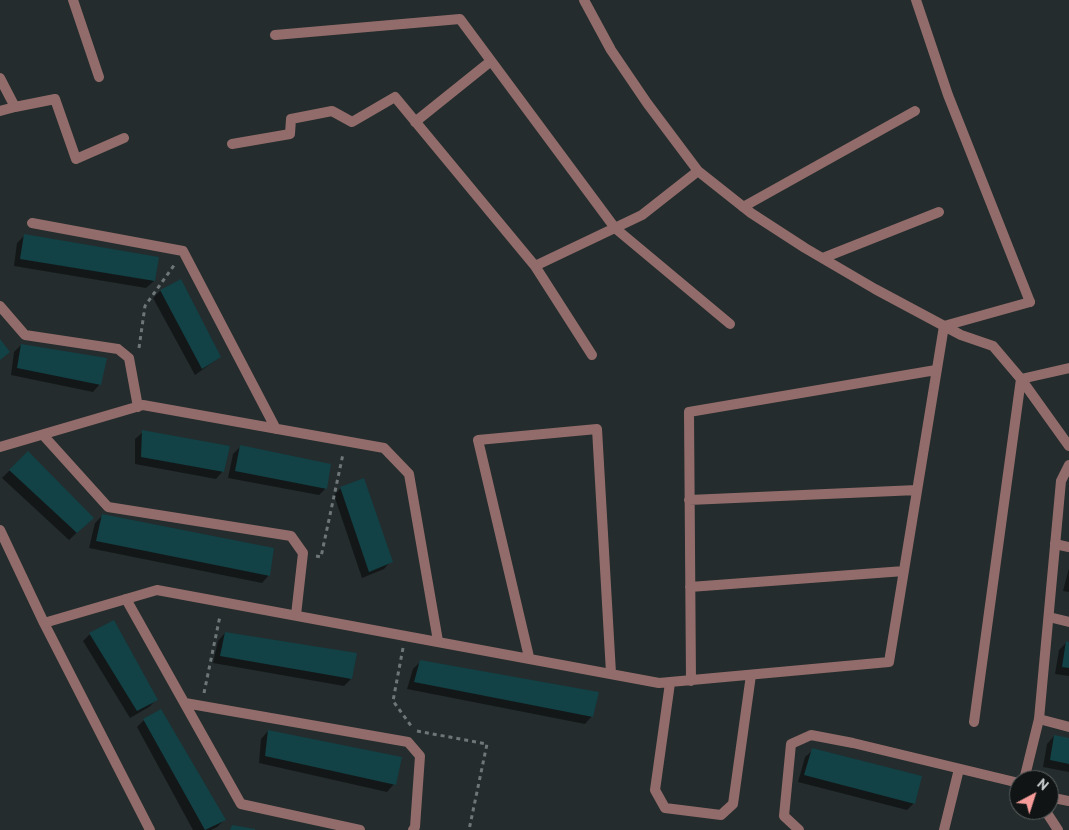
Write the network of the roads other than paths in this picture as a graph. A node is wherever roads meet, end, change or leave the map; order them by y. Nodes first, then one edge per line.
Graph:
1 (73, 0) edge
2 (584, 0) edge
3 (916, 0) edge
4 (275, 34) dead end
5 (491, 61) junction
6 (99, 77) dead end
7 (0, 78) edge
8 (15, 107) junction
9 (0, 111) edge
10 (915, 112) dead end
11 (415, 122) junction
12 (124, 138) dead end
13 (232, 144) dead end
14 (698, 171) junction
15 (744, 207) junction
16 (939, 212) dead end
17 (32, 223) dead end
18 (615, 228) junction
19 (823, 258) junction
20 (535, 266) junction
21 (0, 306) edge
22 (730, 324) dead end
23 (944, 326) junction
24 (592, 355) dead end
25 (1069, 368) edge
26 (936, 370) junction
27 (1020, 379) junction
28 (138, 407) junction
29 (276, 429) junction
30 (43, 434) junction
31 (1069, 446) edge
32 (0, 447) edge
33 (1069, 465) edge
34 (917, 490) junction
35 (689, 500) junction
36 (0, 530) edge
37 (1055, 544) junction
38 (1069, 547) edge
39 (904, 571) junction
40 (690, 587) junction
41 (126, 599) junction
42 (296, 615) junction
43 (1049, 616) junction
44 (1069, 622) edge
45 (44, 623) junction
46 (438, 641) junction
47 (529, 657) junction
48 (611, 673) junction
49 (750, 675) junction
50 (691, 680) junction
51 (670, 683) junction
52 (185, 703) junction
53 (1039, 719) junction
54 (974, 722) dead end
55 (1069, 726) edge
56 (959, 769) junction
57 (1026, 770) edge
58 (1009, 781) edge
59 (150, 830) edge
60 (360, 830) edge
61 (413, 830) edge
62 (799, 830) edge
63 (944, 830) edge

1 - 6 street
2 - 14 street
3 - 23 street
4 - 5 street
5 - 11 street
5 - 18 street
7 - 8 street
8 - 9 street
8 - 12 street
10 - 15 street
11 - 13 street
11 - 20 street
14 - 15 street
14 - 18 street
15 - 19 street
16 - 19 street
17 - 29 street
18 - 20 street
18 - 22 street
19 - 23 street
20 - 24 street
21 - 28 street
23 - 26 street
23 - 27 street
25 - 27 street
26 - 34 street
26 - 35 street
27 - 31 street
27 - 54 street
28 - 29 street
28 - 30 street
29 - 46 street
30 - 32 street
30 - 42 street
33 - 37 street
34 - 35 street
34 - 39 street
35 - 40 street
36 - 45 street
37 - 38 street
37 - 43 street
39 - 40 street
39 - 49 street
40 - 50 street
41 - 42 street
41 - 45 street
41 - 52 street
42 - 46 street
43 - 44 street
43 - 53 street
45 - 59 street
46 - 47 street
47 - 48 street
47 - 48 street
48 - 51 street
49 - 50 street
49 - 51 street
50 - 51 street
52 - 60 street
52 - 61 street
53 - 55 street
53 - 57 street
56 - 58 street
56 - 62 street
56 - 63 street

